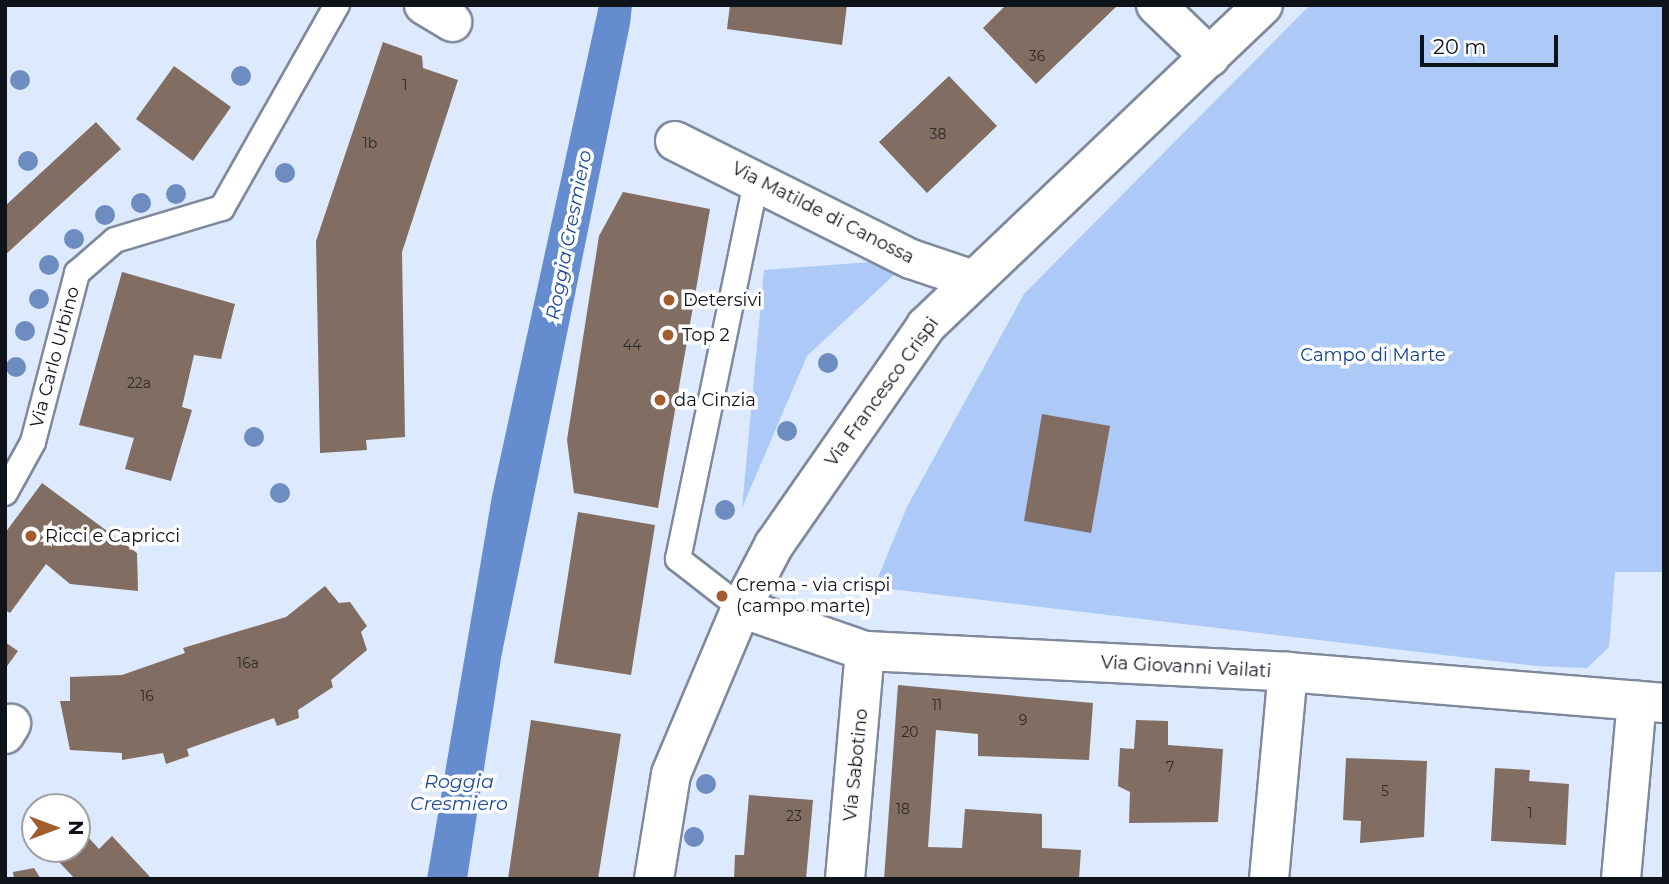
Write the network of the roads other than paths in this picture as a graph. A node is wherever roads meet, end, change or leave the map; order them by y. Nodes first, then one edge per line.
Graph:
1 (337, 5) edge
2 (1156, 5) edge
3 (1263, 5) edge
4 (1210, 57) junction
5 (675, 141) dead end
6 (757, 179) junction
7 (973, 280) junction
8 (5, 493) edge
9 (741, 608) junction
10 (864, 651) junction
11 (1288, 672) junction
12 (1651, 702) edge
13 (654, 879) edge
14 (845, 879) edge
15 (1269, 879) edge
16 (1621, 879) edge

1 - 8 lane, Via Carlo Urbino
2 - 4 street
3 - 4 street, Via Francesco Crispi
4 - 7 street, Via Francesco Crispi
5 - 6 street, Via Matilde di Canossa
6 - 7 street, Via Matilde di Canossa
6 - 9 lane
7 - 9 street, Via Francesco Crispi
9 - 10 street, Via Giovanni Vailati
9 - 13 street, Via Francesco Crispi
10 - 11 street, Via Giovanni Vailati
10 - 14 street, Via Sabotino
11 - 12 street, Via Giovanni Vailati
11 - 15 street
12 - 16 street

